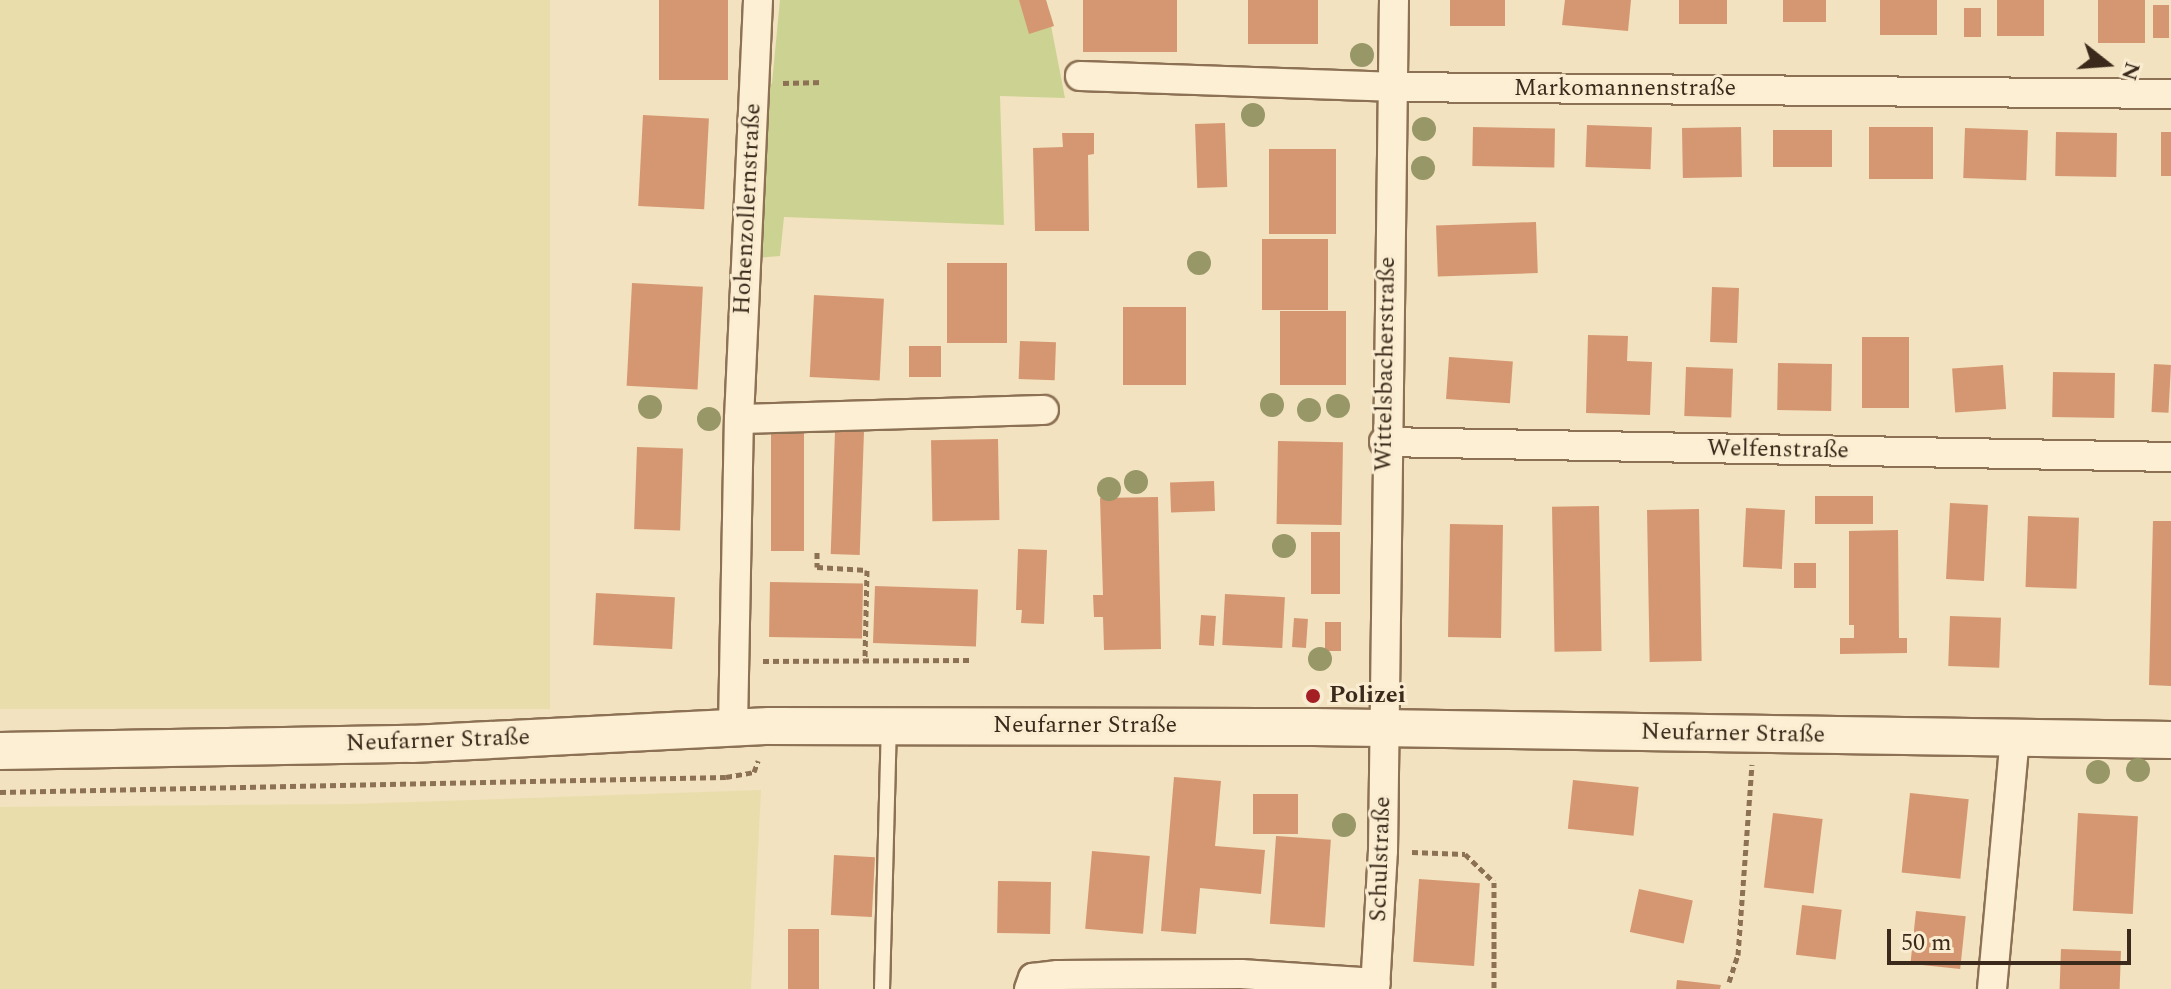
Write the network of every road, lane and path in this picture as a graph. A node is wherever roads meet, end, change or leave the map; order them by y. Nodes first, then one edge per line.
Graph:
1 (758, 0) edge
2 (1394, 0) edge
3 (1080, 76) dead end
4 (823, 82) dead end
5 (754, 83) junction
6 (1391, 87) junction
7 (2171, 94) edge
8 (1044, 410) dead end
9 (739, 419) junction
10 (1384, 442) junction
11 (2171, 457) edge
12 (817, 552) dead end
13 (969, 660) dead end
14 (734, 661) junction
15 (865, 661) junction
16 (770, 726) junction
17 (889, 726) junction
18 (733, 727) junction
19 (1383, 729) junction
20 (2015, 737) junction
21 (2171, 740) edge
22 (0, 751) edge
23 (1752, 760) dead end
24 (0, 792) edge
25 (1383, 851) junction
26 (1241, 982) edge
27 (1729, 982) dead end
28 (1376, 986) edge
29 (882, 989) edge
30 (1029, 989) edge
31 (1494, 989) edge
32 (1992, 989) edge

1 - 5 street, Hohenzollernstraße
2 - 6 street, Wittelsbacherstraße
3 - 6 street, Markomannenstraße
4 - 5 path
5 - 9 street, Hohenzollernstraße
6 - 7 street, Markomannenstraße
6 - 10 street, Wittelsbacherstraße
8 - 9 street
9 - 14 street, Hohenzollernstraße
10 - 11 street, Welfenstraße
10 - 19 street, Wittelsbacherstraße
12 - 15 path
13 - 15 path
14 - 15 path
14 - 18 street, Hohenzollernstraße
16 - 17 street, Neufarner Straße
16 - 18 street, Neufarner Straße
16 - 24 path
17 - 19 street, Neufarner Straße
17 - 29 lane
18 - 22 street, Neufarner Straße
19 - 20 street, Neufarner Straße
19 - 25 street, Schulstraße
20 - 21 street, Neufarner Straße
20 - 32 street
23 - 27 path
25 - 28 street, Schulstraße
25 - 31 path
26 - 28 street
26 - 30 street

